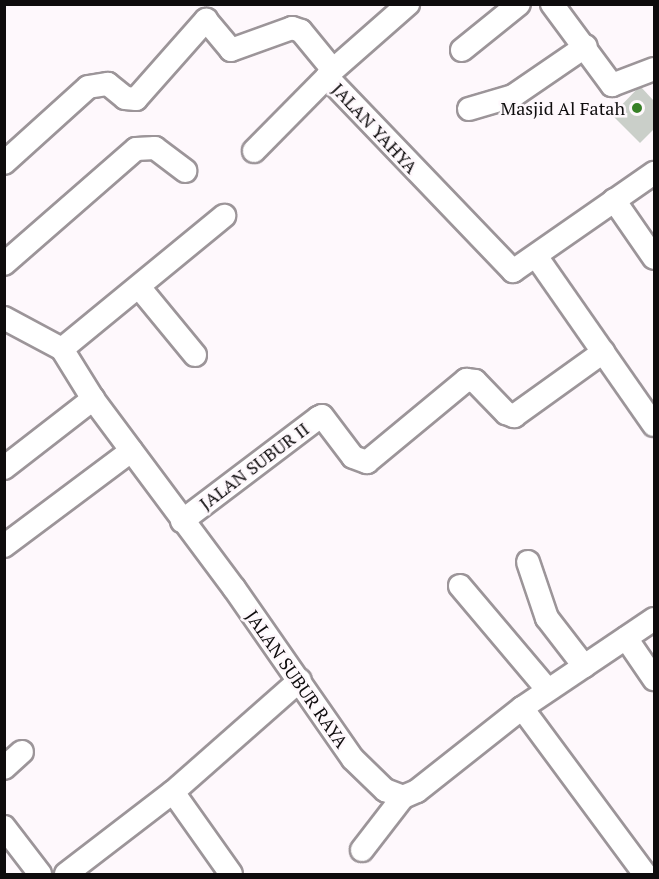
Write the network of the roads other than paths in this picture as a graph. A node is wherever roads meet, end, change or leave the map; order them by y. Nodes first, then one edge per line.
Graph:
1 (408, 4) edge
2 (519, 4) edge
3 (552, 4) edge
4 (199, 12) edge
5 (586, 46) junction
6 (462, 50) dead end
7 (654, 69) edge
8 (330, 74) junction
9 (469, 109) dead end
10 (254, 151) dead end
11 (4, 163) edge
12 (185, 171) dead end
13 (654, 173) edge
14 (614, 200) junction
15 (224, 216) dead end
16 (536, 256) junction
17 (654, 258) edge
18 (4, 264) edge
19 (139, 287) junction
20 (5, 320) edge
21 (62, 349) junction
22 (603, 352) junction
23 (195, 355) dead end
24 (93, 399) junction
25 (654, 425) edge
26 (131, 452) junction
27 (4, 468) edge
28 (182, 521) junction
29 (4, 546) edge
30 (528, 562) dead end
31 (460, 586) dead end
32 (654, 619) edge
33 (626, 638) junction
34 (584, 666) junction
35 (654, 679) edge
36 (300, 680) junction
37 (548, 690) junction
38 (522, 708) junction
39 (22, 752) dead end
40 (4, 768) edge
41 (173, 792) junction
42 (403, 797) junction
43 (4, 827) edge
44 (362, 850) dead end
45 (40, 874) edge
46 (66, 874) edge
47 (231, 874) edge
48 (645, 874) edge

1 - 8 street
2 - 6 street
3 - 5 street
4 - 8 street, JALAN YAHYA
4 - 11 street, JALAN YAHYA
5 - 7 street
5 - 9 street
8 - 10 street
8 - 16 street, JALAN YAHYA
12 - 18 street
13 - 14 street
14 - 16 street
14 - 17 street
15 - 19 street
16 - 22 street
19 - 21 street
19 - 23 street
20 - 21 street
21 - 24 street, JALAN SUBUR RAYA
22 - 25 street
22 - 28 street, JALAN SUBUR II
24 - 26 street, JALAN SUBUR RAYA
24 - 27 street
26 - 28 street, JALAN SUBUR RAYA
26 - 29 street
28 - 36 street, JALAN SUBUR RAYA
30 - 34 street
31 - 37 street
32 - 33 street
33 - 34 street
33 - 35 street
34 - 37 street
36 - 41 street
36 - 42 street, JALAN SUBUR RAYA
37 - 38 street
38 - 42 street
38 - 48 street
39 - 40 street
41 - 46 street
41 - 47 street
42 - 44 street
43 - 45 street

